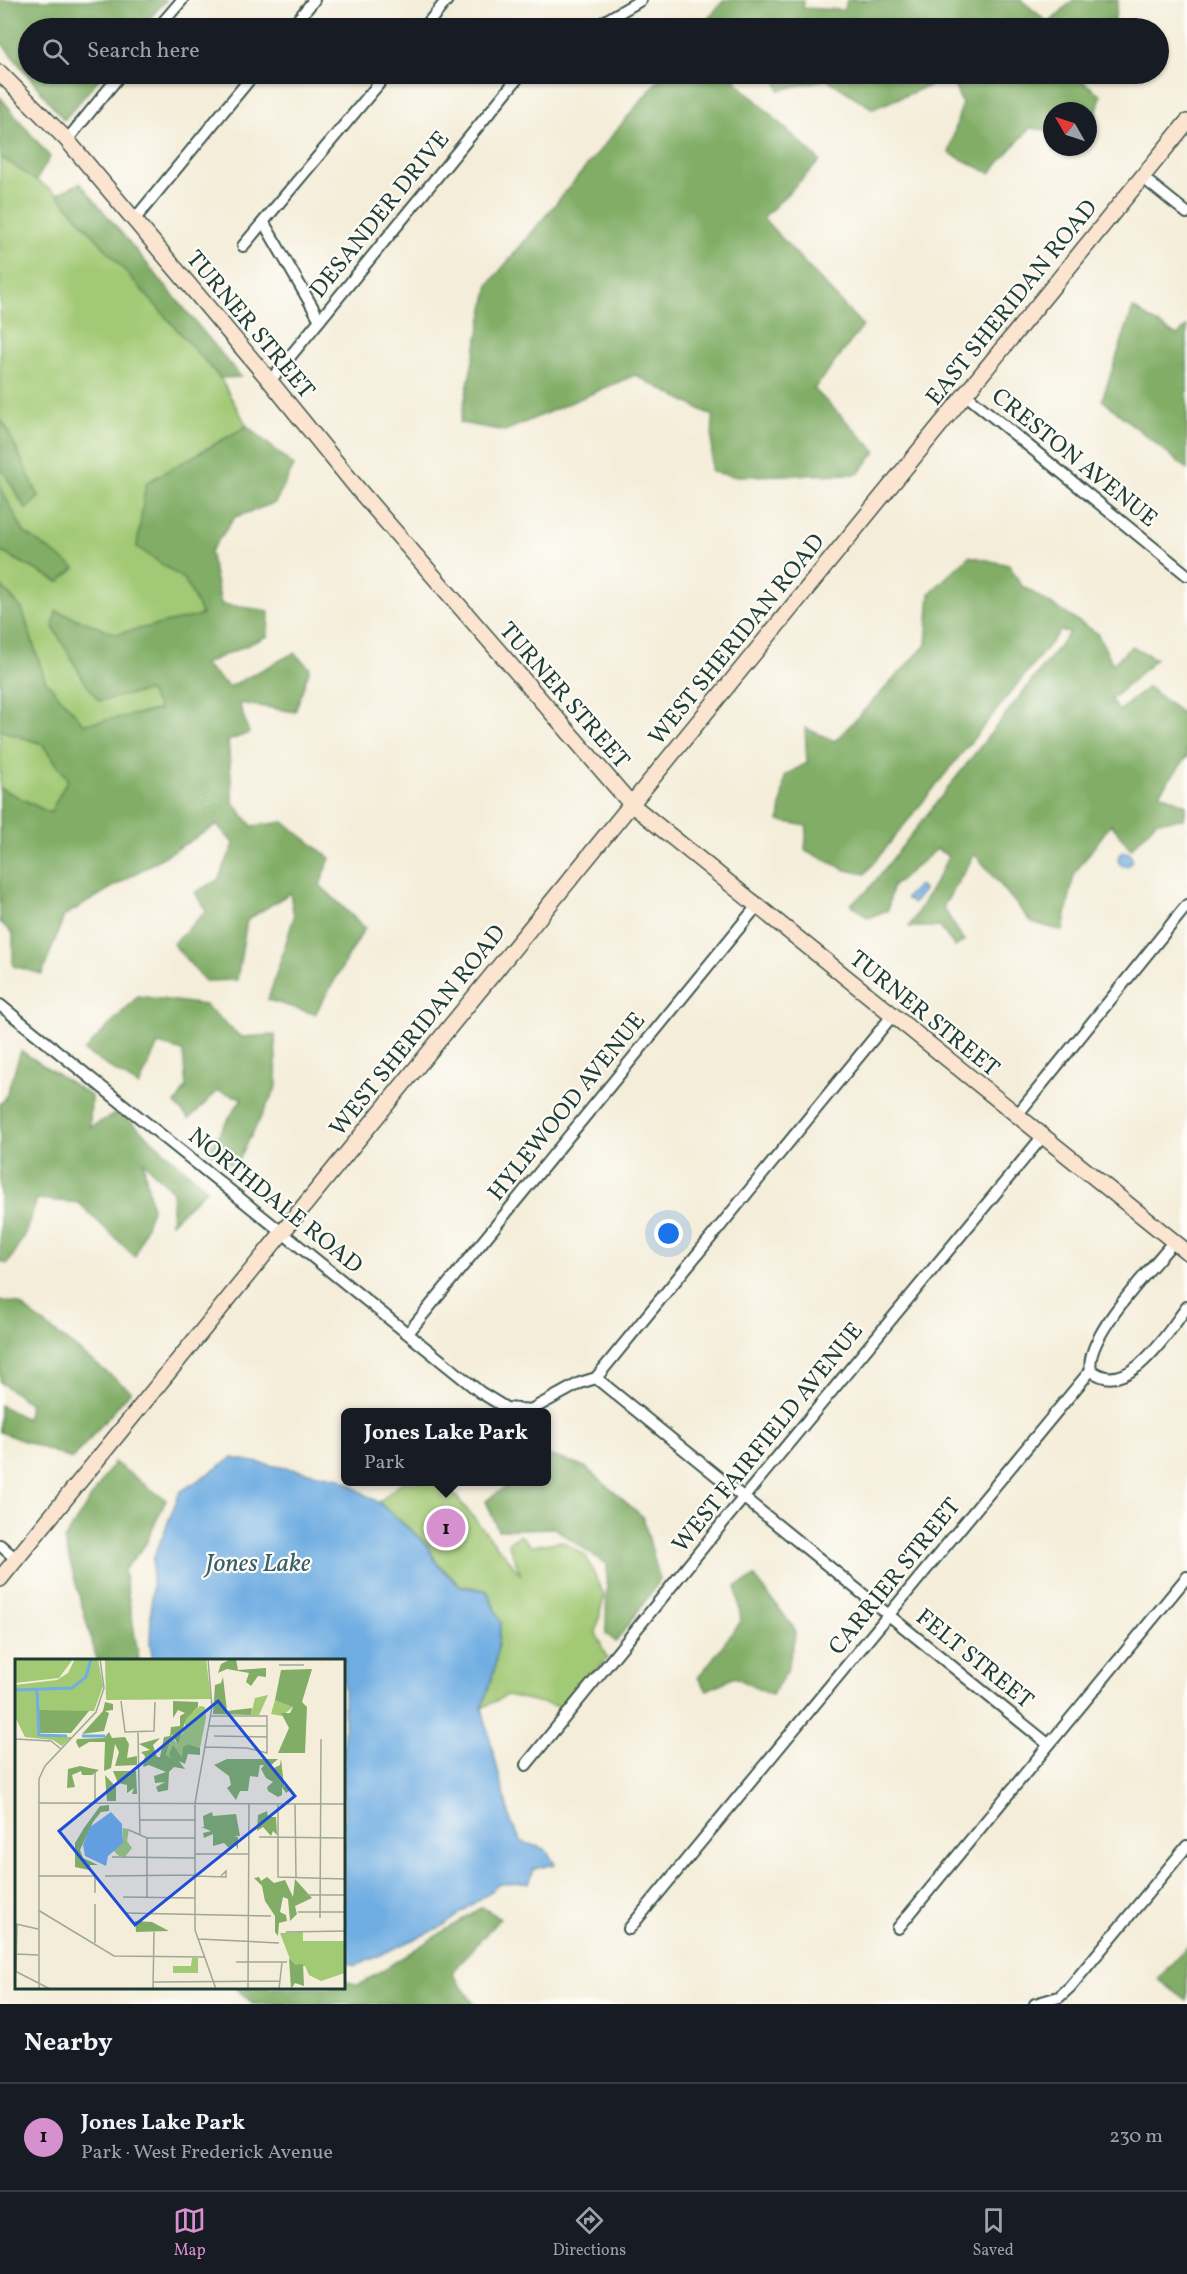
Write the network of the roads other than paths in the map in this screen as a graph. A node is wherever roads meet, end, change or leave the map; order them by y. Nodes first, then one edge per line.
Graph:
1 (182, 0) edge
2 (314, 0) edge
3 (447, 0) edge
4 (641, 0) edge
5 (167, 18) edge
6 (299, 18) edge
7 (432, 18) edge
8 (610, 18) edge
9 (0, 73) edge
10 (113, 84) edge
11 (246, 84) edge
12 (379, 84) edge
13 (513, 84) edge
14 (1187, 122) edge
15 (67, 140) junction
16 (1142, 177) junction
17 (1187, 213) edge
18 (134, 220) junction
19 (264, 223) junction
20 (243, 246) dead end
21 (320, 320) junction
22 (270, 381) junction
23 (965, 394) junction
24 (870, 510) joint
25 (1187, 575) edge
26 (631, 804) junction
27 (1187, 905) edge
28 (757, 906) junction
29 (0, 1005) edge
30 (892, 1016) junction
31 (1017, 1115) junction
32 (1042, 1136) junction
33 (282, 1232) junction
34 (1182, 1245) edge
35 (1187, 1307) edge
36 (408, 1334) junction
37 (1091, 1370) junction
38 (596, 1378) junction
39 (506, 1408) edge
40 (534, 1408) edge
41 (743, 1498) junction
42 (0, 1545) edge
43 (16, 1559) junction
44 (1187, 1577) edge
45 (0, 1579) edge
46 (888, 1615) junction
47 (1048, 1744) junction
48 (526, 1765) dead end
49 (1187, 1846) edge
50 (898, 1928) dead end
51 (629, 1929) dead end
52 (1035, 2004) edge

1 - 5 street
2 - 6 street
3 - 7 street
4 - 8 street
9 - 15 street, TURNER STREET
10 - 15 street
11 - 18 street
12 - 19 street
13 - 21 street, DESANDER DRIVE
14 - 16 street, EAST SHERIDAN ROAD
15 - 18 street, TURNER STREET
16 - 17 street
16 - 23 street, EAST SHERIDAN ROAD
18 - 22 street, TURNER STREET
19 - 20 street
19 - 21 street
21 - 22 street, DESANDER DRIVE
22 - 26 street, TURNER STREET
23 - 24 street, EAST SHERIDAN ROAD
23 - 25 street, CRESTON AVENUE
24 - 26 street, WEST SHERIDAN ROAD
26 - 28 street, TURNER STREET
26 - 33 street, WEST SHERIDAN ROAD
27 - 31 street
28 - 30 street, TURNER STREET
28 - 36 street, HYLEWOOD AVENUE
29 - 33 street, NORTHDALE ROAD
30 - 31 street, TURNER STREET
30 - 38 street
31 - 32 street, TURNER STREET
32 - 34 street, TURNER STREET
32 - 41 street, WEST FAIRFIELD AVENUE
33 - 36 street, NORTHDALE ROAD
33 - 43 street, WEST SHERIDAN ROAD
34 - 37 street
35 - 37 street
36 - 39 street, NORTHDALE ROAD
37 - 46 street, CARRIER STREET
38 - 40 street
38 - 41 street, FELT STREET
41 - 46 street, FELT STREET
41 - 48 street, WEST FAIRFIELD AVENUE
42 - 43 street
43 - 45 street, WEST SHERIDAN ROAD
44 - 47 street
46 - 47 street, FELT STREET
46 - 51 street, CARRIER STREET
47 - 50 street
49 - 52 street

